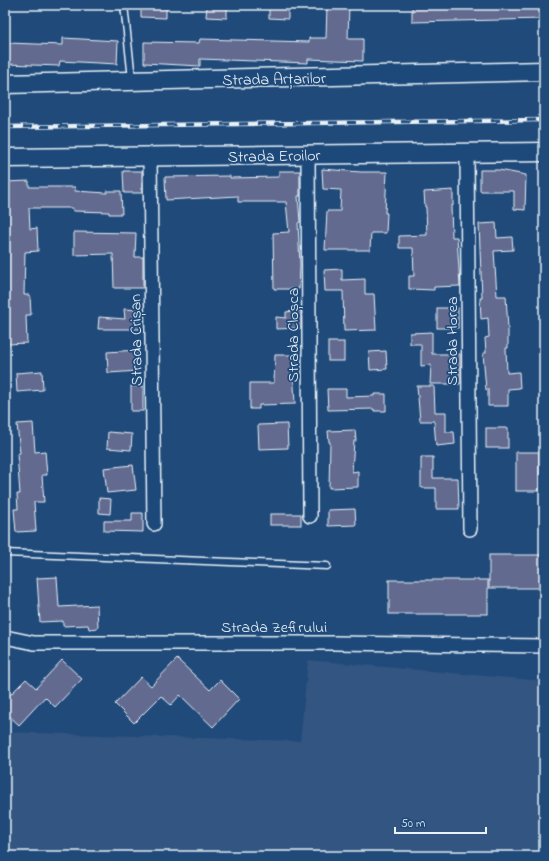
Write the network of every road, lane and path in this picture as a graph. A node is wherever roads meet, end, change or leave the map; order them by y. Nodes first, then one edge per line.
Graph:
1 (124, 5) edge
2 (544, 71) edge
3 (133, 81) junction
4 (5, 84) edge
5 (544, 152) edge
6 (467, 153) junction
7 (308, 154) junction
8 (150, 156) junction
9 (5, 158) edge
10 (310, 516) dead end
11 (154, 524) dead end
12 (470, 529) dead end
13 (5, 553) edge
14 (327, 566) dead end
15 (5, 637) edge
16 (544, 646) edge

1 - 3 lane
2 - 3 street, Strada Arțarilor
3 - 4 street, Strada Arțarilor
5 - 6 street, Strada Eroilor
6 - 7 street, Strada Eroilor
6 - 12 street, Strada Horea
7 - 8 street, Strada Eroilor
7 - 10 street, Strada Cloșca
8 - 9 street, Strada Eroilor
8 - 11 street, Strada Crișan
13 - 14 lane
15 - 16 street, Strada Zefirului

